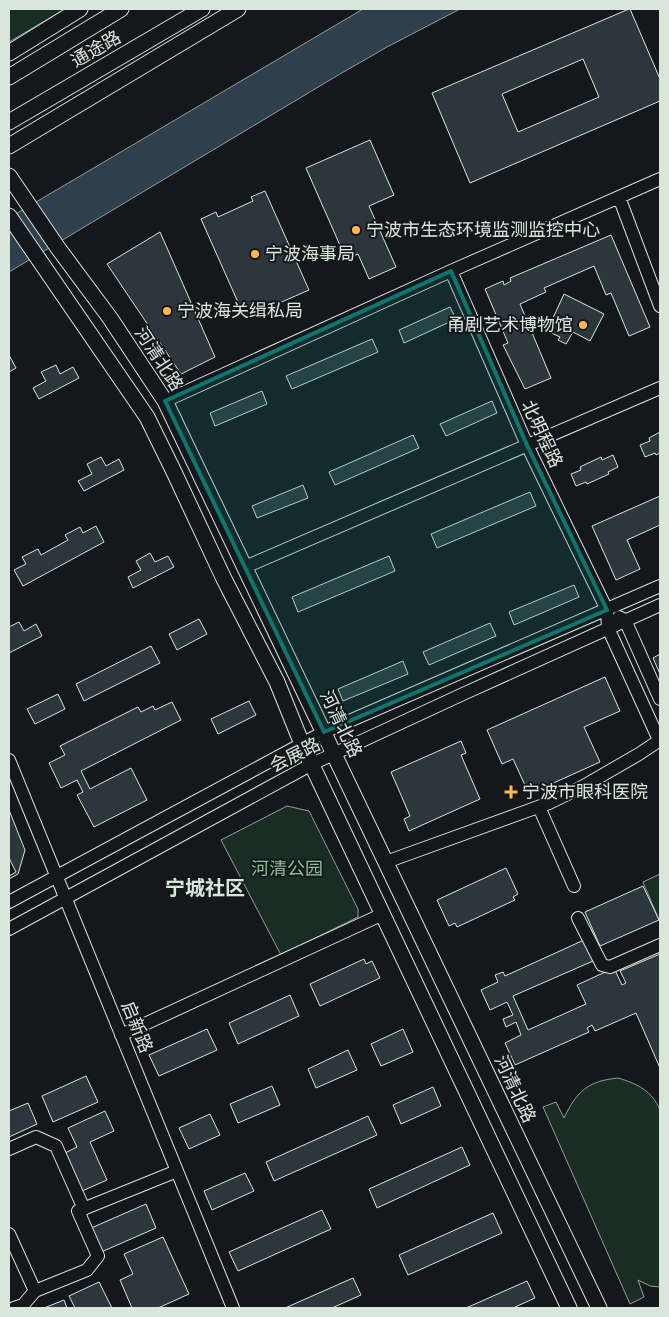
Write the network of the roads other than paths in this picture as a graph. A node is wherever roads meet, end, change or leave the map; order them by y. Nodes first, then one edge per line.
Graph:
1 (80, 9) edge
2 (121, 9) edge
3 (202, 9) edge
4 (238, 9) edge
5 (9, 53) edge
6 (9, 78) edge
7 (9, 122) edge
8 (9, 146) edge
9 (10, 177) edge
10 (660, 179) edge
11 (619, 197) junction
12 (9, 216) edge
13 (451, 271) junction
14 (660, 306) edge
15 (660, 388) edge
16 (165, 401) junction
17 (527, 445) junction
18 (245, 567) junction
19 (660, 586) edge
20 (660, 605) edge
21 (607, 610) junction
22 (625, 620) junction
23 (608, 628) junction
24 (660, 699) edge
25 (324, 732) junction
26 (660, 741) edge
27 (302, 744) junction
28 (335, 754) junction
29 (9, 760) edge
30 (312, 764) junction
31 (539, 807) junction
32 (386, 862) junction
33 (57, 877) junction
34 (574, 886) dead end
35 (65, 898) junction
36 (9, 902) edge
37 (383, 914) junction
38 (578, 918) dead end
39 (9, 929) edge
40 (660, 945) edge
41 (121, 1035) junction
42 (9, 1149) edge
43 (177, 1171) junction
44 (84, 1209) junction
45 (9, 1234) edge
46 (35, 1291) junction
47 (14, 1308) edge
48 (233, 1308) edge
49 (569, 1308) edge
50 (599, 1308) edge

1 - 5 main road
2 - 6 main road, 通途路
3 - 7 main road, 通途路
4 - 8 main road
9 - 16 main road, 河清北路
10 - 11 street
11 - 13 street
11 - 14 street
12 - 27 main road
13 - 16 street
13 - 17 street, 北明程路
15 - 17 street
16 - 18 main road, 河清北路
17 - 18 street
17 - 21 street, 北明程路
18 - 25 main road, 河清北路
19 - 21 street, 会展路
20 - 22 street, 会展路
21 - 22 street
21 - 23 street, 北明程路
21 - 25 street, 会展路
22 - 23 street, 会展路
22 - 24 street
23 - 26 street, 北明程路
23 - 28 street, 会展路
25 - 27 street, 会展路
25 - 28 main road, 河清北路
26 - 31 street
27 - 30 main road
27 - 33 street, 会展路
28 - 30 street, 会展路
28 - 32 main road, 河清北路
29 - 33 street, 启新路
30 - 35 street, 会展路
30 - 37 main road
31 - 32 street
31 - 34 street
32 - 50 main road, 河清北路
33 - 35 street, 启新路
33 - 36 street, 会展路
35 - 39 street, 会展路
35 - 41 street, 启新路
37 - 41 street
37 - 49 main road
38 - 40 street
41 - 43 street, 启新路
42 - 44 street
43 - 44 street
43 - 48 street, 启新路
44 - 46 street
45 - 46 street
46 - 47 street

